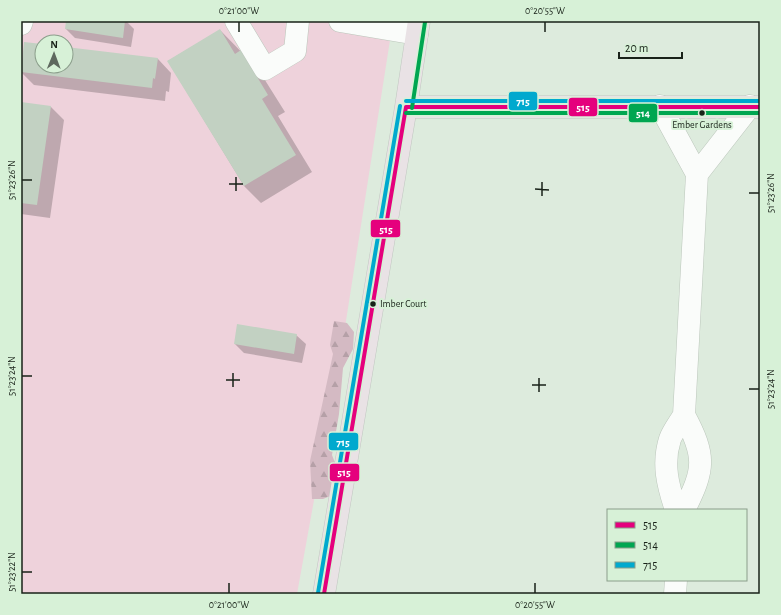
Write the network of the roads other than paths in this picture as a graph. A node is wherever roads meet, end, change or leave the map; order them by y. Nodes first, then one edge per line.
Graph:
1 (22, 21) edge
2 (236, 21) edge
3 (298, 21) edge
4 (340, 21) edge
5 (21, 24) edge
6 (418, 27) edge
7 (660, 106) junction
8 (406, 107) junction
9 (755, 107) edge
10 (697, 174) junction
11 (684, 415) junction
12 (676, 509) edge
13 (684, 509) edge
14 (676, 581) edge
15 (324, 594) edge
16 (675, 594) edge

1 - 5 street
2 - 3 street
4 - 6 street
6 - 8 main road
7 - 8 main road
7 - 9 main road
7 - 10 street
8 - 15 main road
9 - 10 street
10 - 11 street
11 - 12 street
11 - 13 street
14 - 16 street

